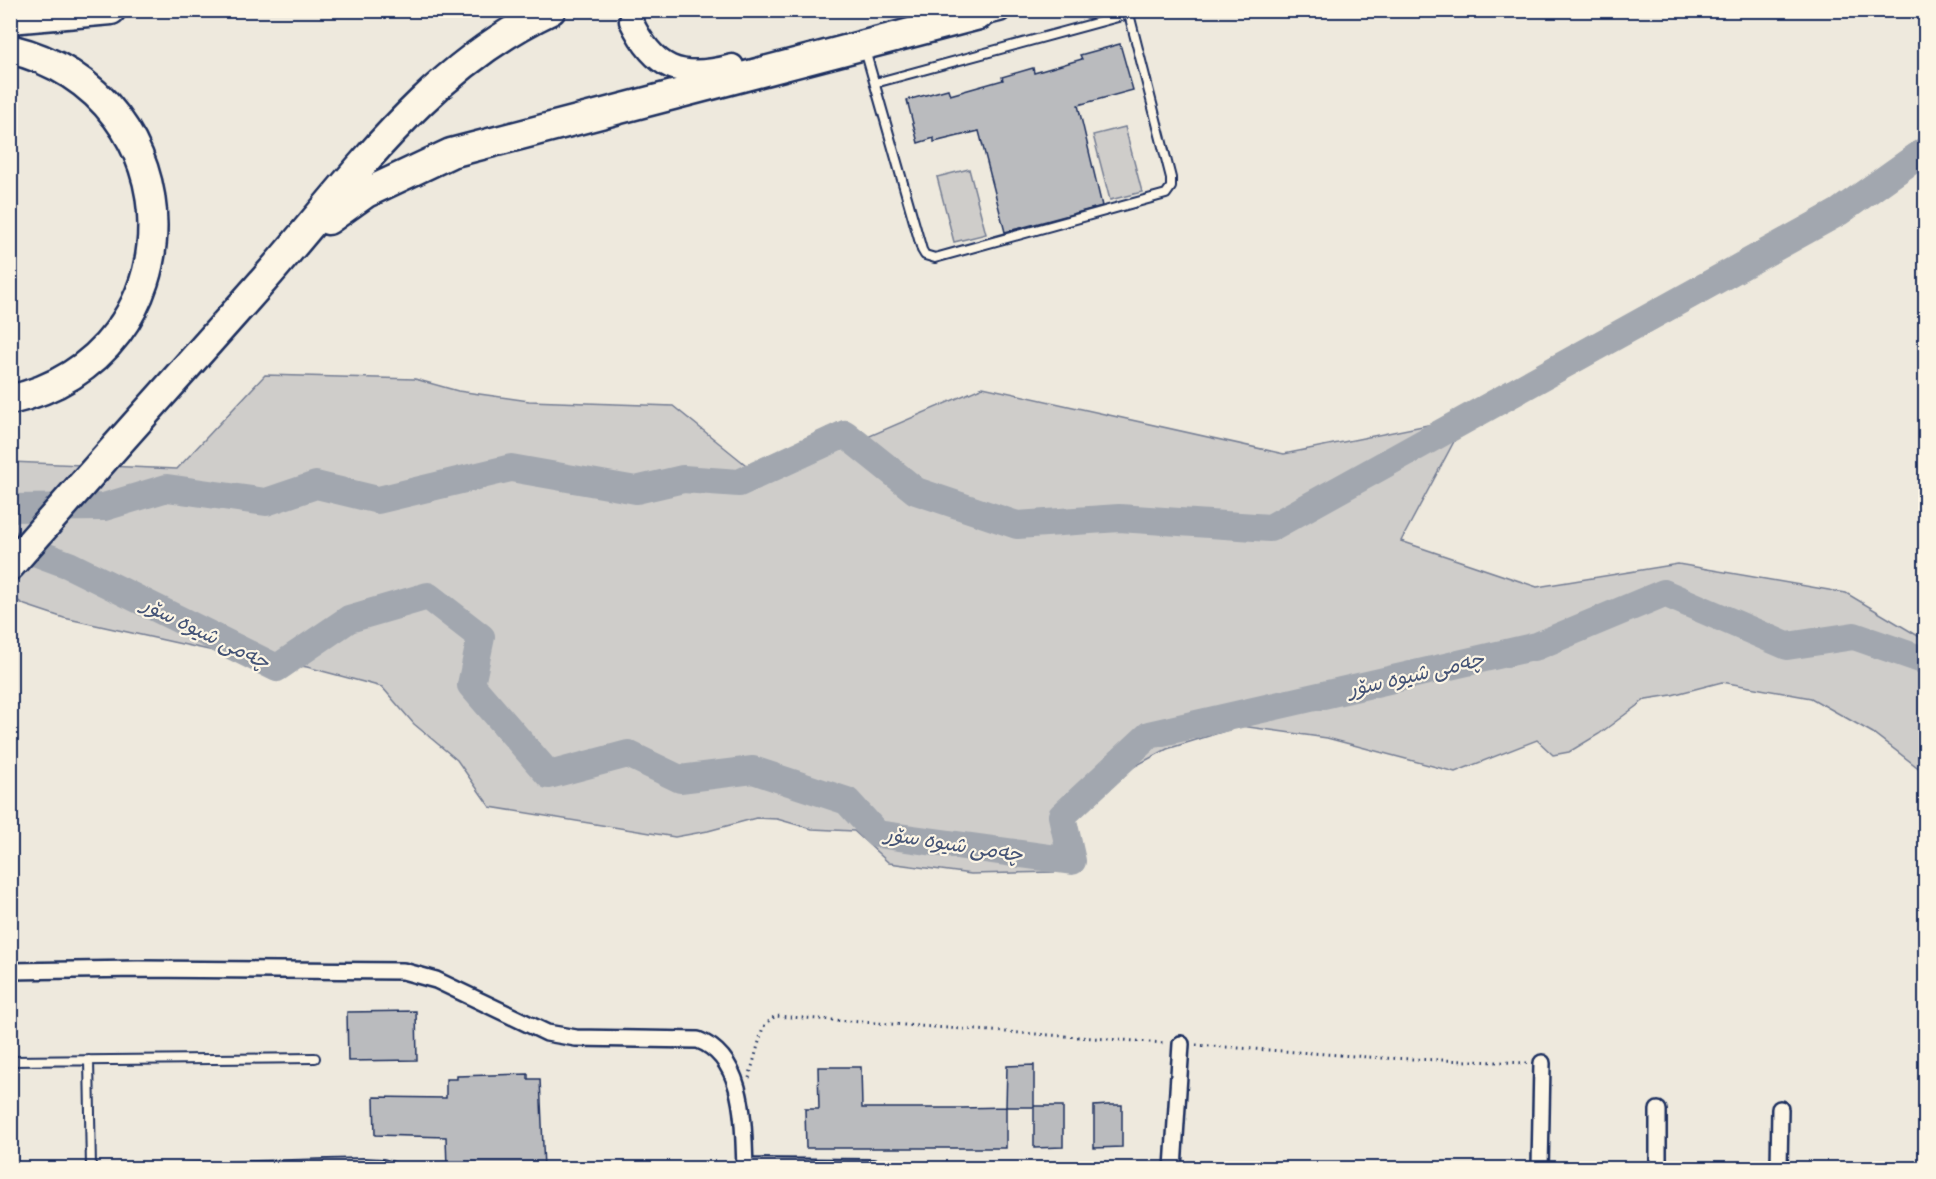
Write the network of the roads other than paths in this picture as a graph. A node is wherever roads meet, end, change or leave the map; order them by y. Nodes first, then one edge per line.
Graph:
1 (111, 10) edge
2 (551, 10) edge
3 (942, 10) edge
4 (1128, 12) edge
5 (989, 13) edge
6 (10, 19) edge
7 (631, 21) dead end
8 (864, 46) junction
9 (10, 49) edge
10 (875, 83) junction
11 (265, 279) junction
12 (10, 400) edge
13 (10, 566) edge
14 (10, 971) edge
15 (1182, 1044) road end
16 (315, 1058) dead end
17 (89, 1060) junction
18 (10, 1061) edge
19 (1542, 1063) road end
20 (1780, 1109) dead end
21 (1658, 1110) dead end
22 (91, 1168) edge
23 (187, 1168) edge
24 (397, 1168) edge
25 (745, 1168) edge
26 (874, 1168) edge
27 (1173, 1168) edge
28 (1540, 1168) edge
29 (1658, 1168) edge
30 (1779, 1168) edge

1 - 6 highway
2 - 11 highway
3 - 7 street
4 - 10 lane
4 - 10 lane
5 - 8 highway
8 - 10 lane
8 - 11 highway
9 - 12 highway
11 - 13 highway
14 - 25 street
15 - 27 street
16 - 17 lane
17 - 18 lane
17 - 22 lane
19 - 28 street
20 - 30 street
21 - 29 street
23 - 24 lane
25 - 26 street

